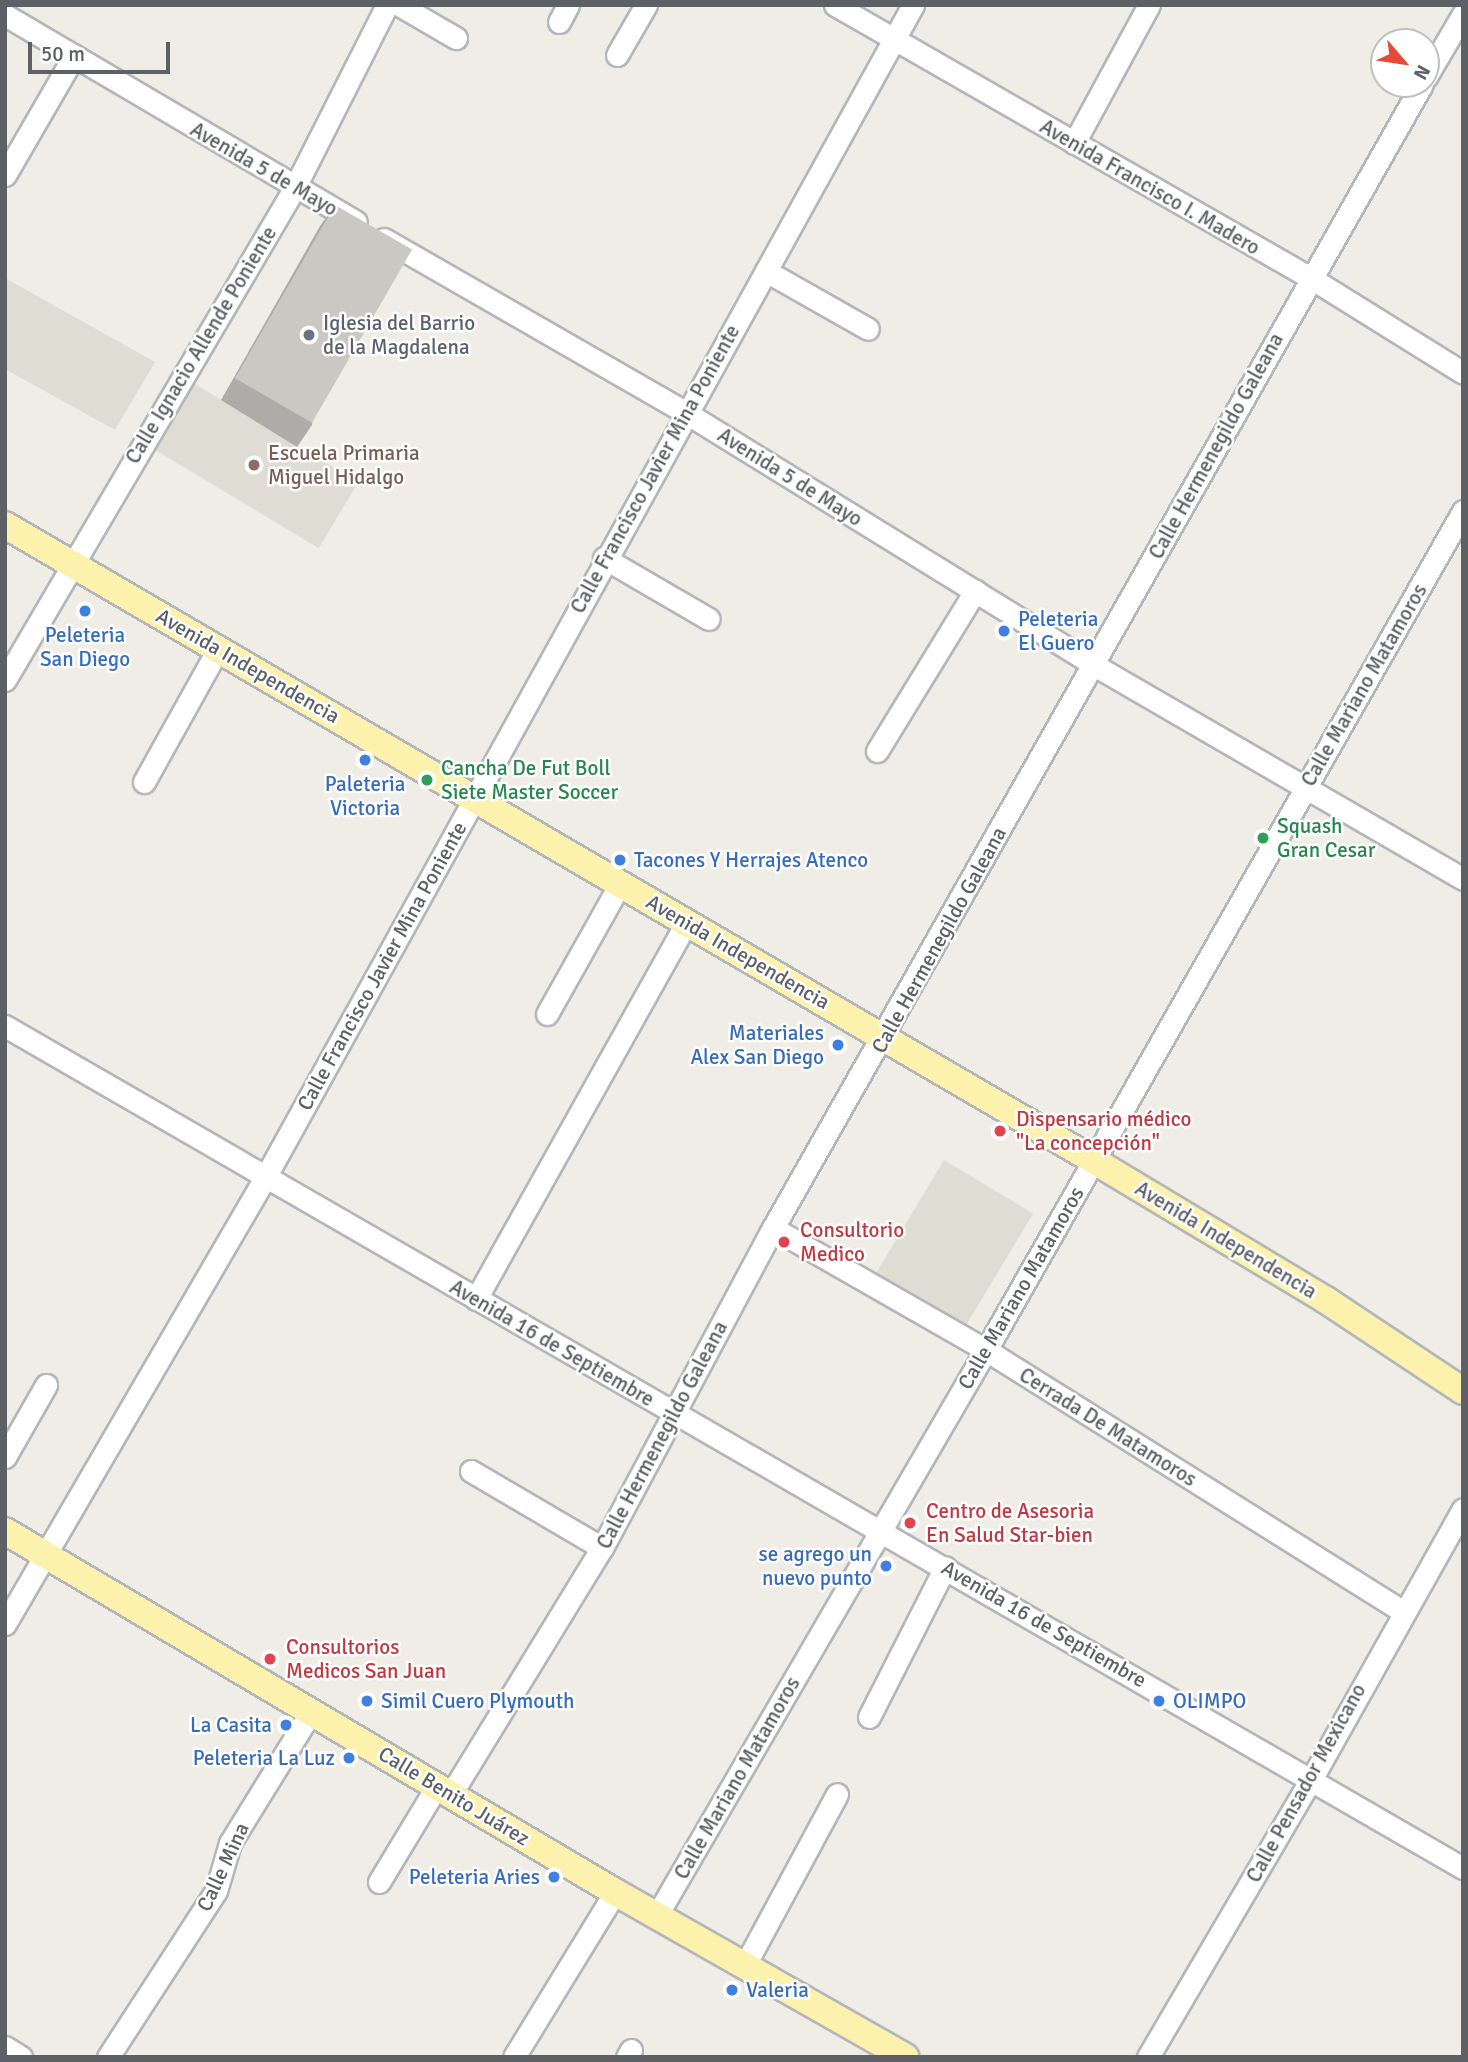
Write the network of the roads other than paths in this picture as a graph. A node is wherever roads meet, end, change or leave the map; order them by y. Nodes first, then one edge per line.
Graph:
1 (387, 5) edge
2 (399, 5) edge
3 (646, 5) edge
4 (835, 5) edge
5 (913, 5) edge
6 (1149, 5) edge
7 (1463, 14) edge
8 (5, 15) edge
9 (456, 38) dead end
10 (893, 40) junction
11 (1440, 53) edge
12 (617, 55) dead end
13 (74, 56) junction
14 (1414, 98) edge
15 (1074, 143) junction
16 (5, 175) edge
17 (295, 187) junction
18 (766, 271) junction
19 (1309, 277) junction
20 (868, 329) dead end
21 (1463, 373) edge
22 (688, 414) junction
23 (1463, 511) edge
24 (5, 524) edge
25 (604, 558) junction
26 (71, 564) junction
27 (975, 591) junction
28 (709, 619) dead end
29 (218, 649) junction
30 (1094, 665) junction
31 (5, 680) edge
32 (877, 751) dead end
33 (144, 782) dead end
34 (1305, 788) junction
35 (473, 800) junction
36 (1463, 879) edge
37 (620, 884) junction
38 (687, 921) junction
39 (547, 1014) dead end
40 (5, 1026) edge
41 (885, 1037) junction
42 (1093, 1160) junction
43 (266, 1176) junction
44 (773, 1228) junction
45 (476, 1299) junction
46 (986, 1350) junction
47 (46, 1385) dead end
48 (1463, 1391) edge
49 (675, 1414) junction
50 (5, 1457) edge
51 (471, 1471) dead end
52 (1463, 1509) edge
53 (5, 1531) edge
54 (880, 1534) junction
55 (602, 1548) junction
56 (46, 1555) junction
57 (945, 1567) junction
58 (1403, 1612) junction
59 (5, 1624) edge
60 (312, 1710) junction
61 (869, 1717) dead end
62 (1312, 1778) junction
63 (444, 1790) junction
64 (837, 1794) dead end
65 (1463, 1868) edge
66 (379, 1882) dead end
67 (615, 1892) junction
68 (657, 1915) junction
69 (745, 1965) junction
70 (5, 2047) edge
71 (21, 2057) edge
72 (108, 2057) edge
73 (514, 2057) edge
74 (905, 2057) edge
75 (1148, 2057) edge

1 - 17 street, Calle Ignacio Allende Poniente
2 - 9 street
3 - 12 street
4 - 10 street, Avenida Francisco I. Madero
5 - 10 street, Calle Francisco Javier Mina Poniente
6 - 15 street
7 - 11 street
8 - 13 street, Avenida 5 de Mayo
10 - 15 street, Avenida Francisco I. Madero
10 - 18 street, Calle Francisco Javier Mina Poniente
13 - 16 street
13 - 17 street, Avenida 5 de Mayo
14 - 19 street, Calle Hermenegildo Galeana
15 - 19 street, Avenida Francisco I. Madero
17 - 22 street, Avenida 5 de Mayo
17 - 26 street, Calle Ignacio Allende Poniente
18 - 20 street
18 - 22 street, Calle Francisco Javier Mina Poniente
19 - 21 street, Avenida Francisco I. Madero
19 - 30 street, Calle Hermenegildo Galeana
22 - 25 street, Calle Francisco Javier Mina Poniente
22 - 27 street, Avenida 5 de Mayo
23 - 34 street, Calle Mariano Matamoros
24 - 26 main road, Avenida Independencia
25 - 28 street
25 - 35 street, Calle Francisco Javier Mina Poniente
26 - 29 main road, Avenida Independencia
26 - 31 street, Calle Ignacio Allende Poniente
27 - 30 street, Avenida 5 de Mayo
27 - 32 street
29 - 33 street
29 - 35 main road, Avenida Independencia
30 - 34 street, Avenida 5 de Mayo
30 - 41 street, Calle Hermenegildo Galeana
34 - 36 street, Avenida 5 de Mayo
34 - 42 street, Calle Mariano Matamoros
35 - 37 main road, Avenida Independencia
35 - 43 street, Calle Francisco Javier Mina Poniente
37 - 38 main road, Avenida Independencia
37 - 39 street
38 - 41 main road, Avenida Independencia
38 - 45 street
40 - 43 street, Avenida 16 de Septiembre
41 - 42 main road, Avenida Independencia
41 - 44 street, Calle Hermenegildo Galeana
42 - 46 street, Calle Mariano Matamoros
42 - 48 main road, Avenida Independencia
43 - 45 street, Avenida 16 de Septiembre
43 - 56 street, Calle Francisco Javier Mina Poniente
44 - 46 street, Cerrada De Matamoros
44 - 49 street, Calle Hermenegildo Galeana
45 - 49 street, Avenida 16 de Septiembre
46 - 54 street, Calle Mariano Matamoros
46 - 58 street, Cerrada De Matamoros
47 - 50 street
49 - 54 street, Avenida 16 de Septiembre
49 - 55 street, Calle Hermenegildo Galeana
51 - 55 street
52 - 58 street, Calle Pensador Mexicano
53 - 56 main road, Calle Benito Juárez
54 - 57 street, Avenida 16 de Septiembre
54 - 68 street, Calle Mariano Matamoros
55 - 63 street, Calle Hermenegildo Galeana
56 - 59 street, Calle Francisco Javier Mina Poniente
56 - 60 main road, Calle Benito Juárez
57 - 61 street
57 - 62 street, Avenida 16 de Septiembre
58 - 62 street, Calle Pensador Mexicano
60 - 63 main road, Calle Benito Juárez
60 - 72 street, Calle Mina
62 - 65 street, Avenida 16 de Septiembre
62 - 75 street, Calle Pensador Mexicano
63 - 66 street, Calle Hermenegildo Galeana
63 - 67 main road, Calle Benito Juárez
64 - 69 street
67 - 68 main road, Calle Benito Juárez
67 - 73 street
68 - 69 main road, Calle Benito Juárez
69 - 74 main road, Calle Benito Juárez
70 - 71 street

